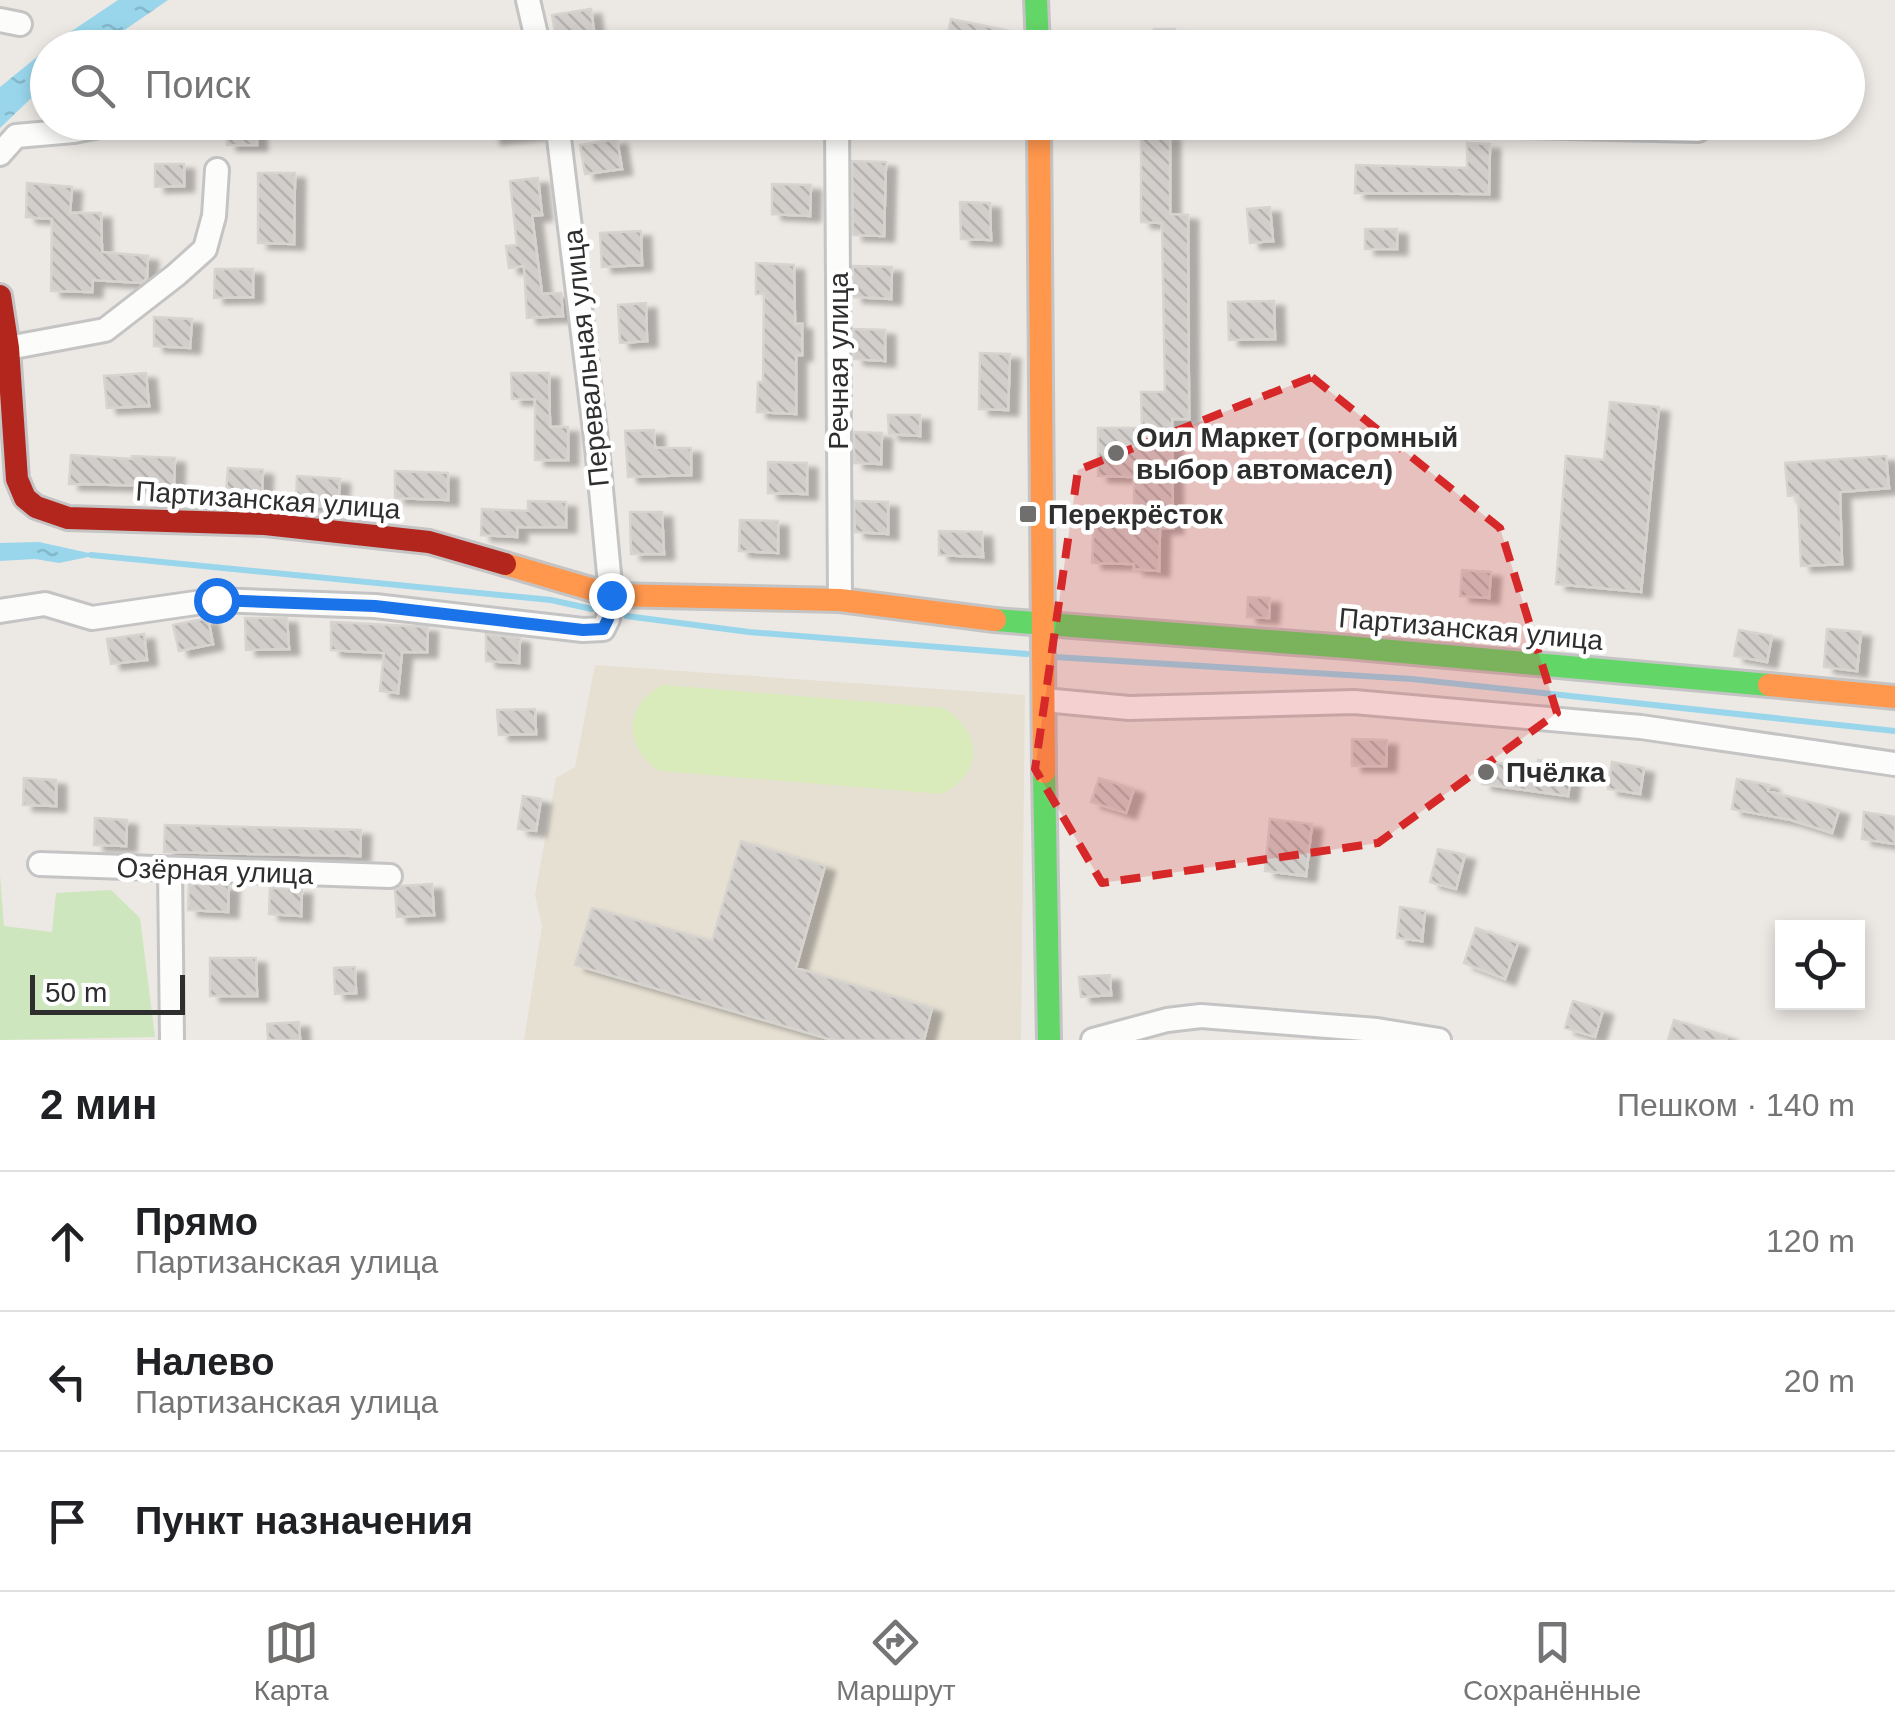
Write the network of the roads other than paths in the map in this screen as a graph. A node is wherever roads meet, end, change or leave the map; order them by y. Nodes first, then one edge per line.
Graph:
1 (528, 0) edge
2 (1036, 0) edge
3 (536, 30) edge
4 (1037, 30) edge
5 (30, 135) edge
6 (559, 140) edge
7 (837, 140) edge
8 (1040, 140) edge
9 (0, 154) edge
10 (217, 170) dead end
11 (0, 296) edge
12 (8, 348) junction
13 (611, 595) junction
14 (840, 600) junction
15 (0, 610) edge
16 (1042, 633) junction
17 (1044, 693) junction
18 (1895, 696) edge
19 (1895, 764) edge
20 (40, 864) dead end
21 (170, 870) junction
22 (390, 876) dead end
23 (172, 1040) edge
24 (1050, 1040) edge
25 (1093, 1040) edge
26 (1439, 1040) edge

1 - 3 street
2 - 4 main road
5 - 9 street
6 - 13 street, Перевальная улица
7 - 14 street, Речная улица
8 - 16 main road
10 - 12 street
11 - 12 main road
12 - 13 main road, Партизанская улица
13 - 14 main road, Партизанская улица
13 - 15 street
14 - 16 main road, Партизанская улица
16 - 17 main road
16 - 18 main road, Партизанская улица
17 - 19 street
17 - 24 main road
20 - 21 street, Озёрная улица
21 - 22 street, Озёрная улица
21 - 23 street
25 - 26 street

